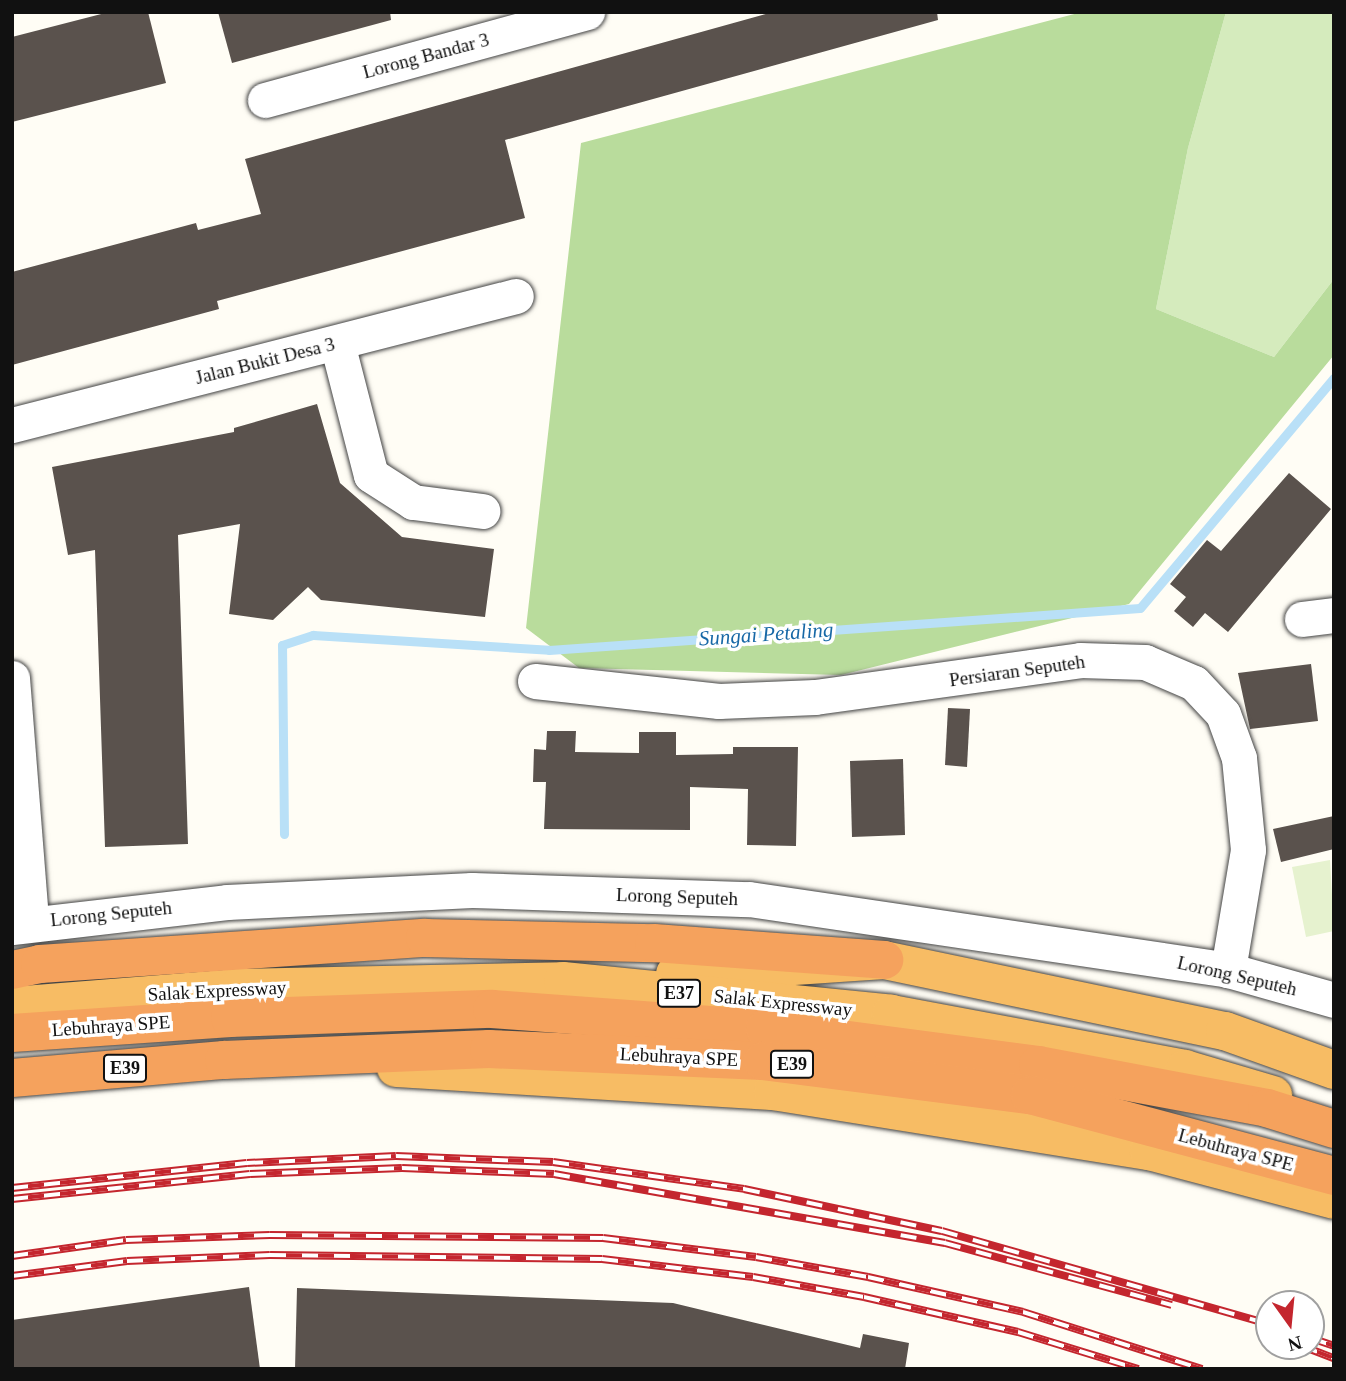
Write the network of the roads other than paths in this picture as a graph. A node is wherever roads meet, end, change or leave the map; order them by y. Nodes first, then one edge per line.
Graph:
1 (587, 12) edge
2 (531, 20) edge
3 (265, 100) dead end
4 (516, 296) dead end
5 (337, 344) junction
6 (12, 425) edge
7 (482, 511) dead end
8 (12, 678) edge
9 (535, 681) dead end
10 (22, 925) edge
11 (884, 960) junction
12 (12, 970) edge
13 (1228, 970) junction
14 (564, 981) junction
15 (1334, 1000) edge
16 (12, 1006) edge
17 (12, 1033) edge
18 (1334, 1070) edge
19 (12, 1078) edge
20 (12, 1093) edge
21 (1334, 1113) edge
22 (1334, 1129) edge
23 (1334, 1176) edge
24 (1334, 1200) edge

1 - 2 street, Lorong Bandar 3
2 - 3 street, Lorong Bandar 3
4 - 5 street, Jalan Bukit Desa 3
5 - 6 street, Jalan Bukit Desa 3
5 - 7 street
8 - 10 street
9 - 13 street, Persiaran Seputeh
10 - 13 street, Lorong Seputeh
11 - 12 highway
11 - 14 highway
11 - 18 highway
13 - 15 street, Lorong Seputeh
14 - 16 highway, Salak Expressway / E37
14 - 21 highway, Salak Expressway / E37
17 - 22 highway, Lebuhraya SPE / E39
19 - 23 highway, Lebuhraya SPE / E39
20 - 24 highway

